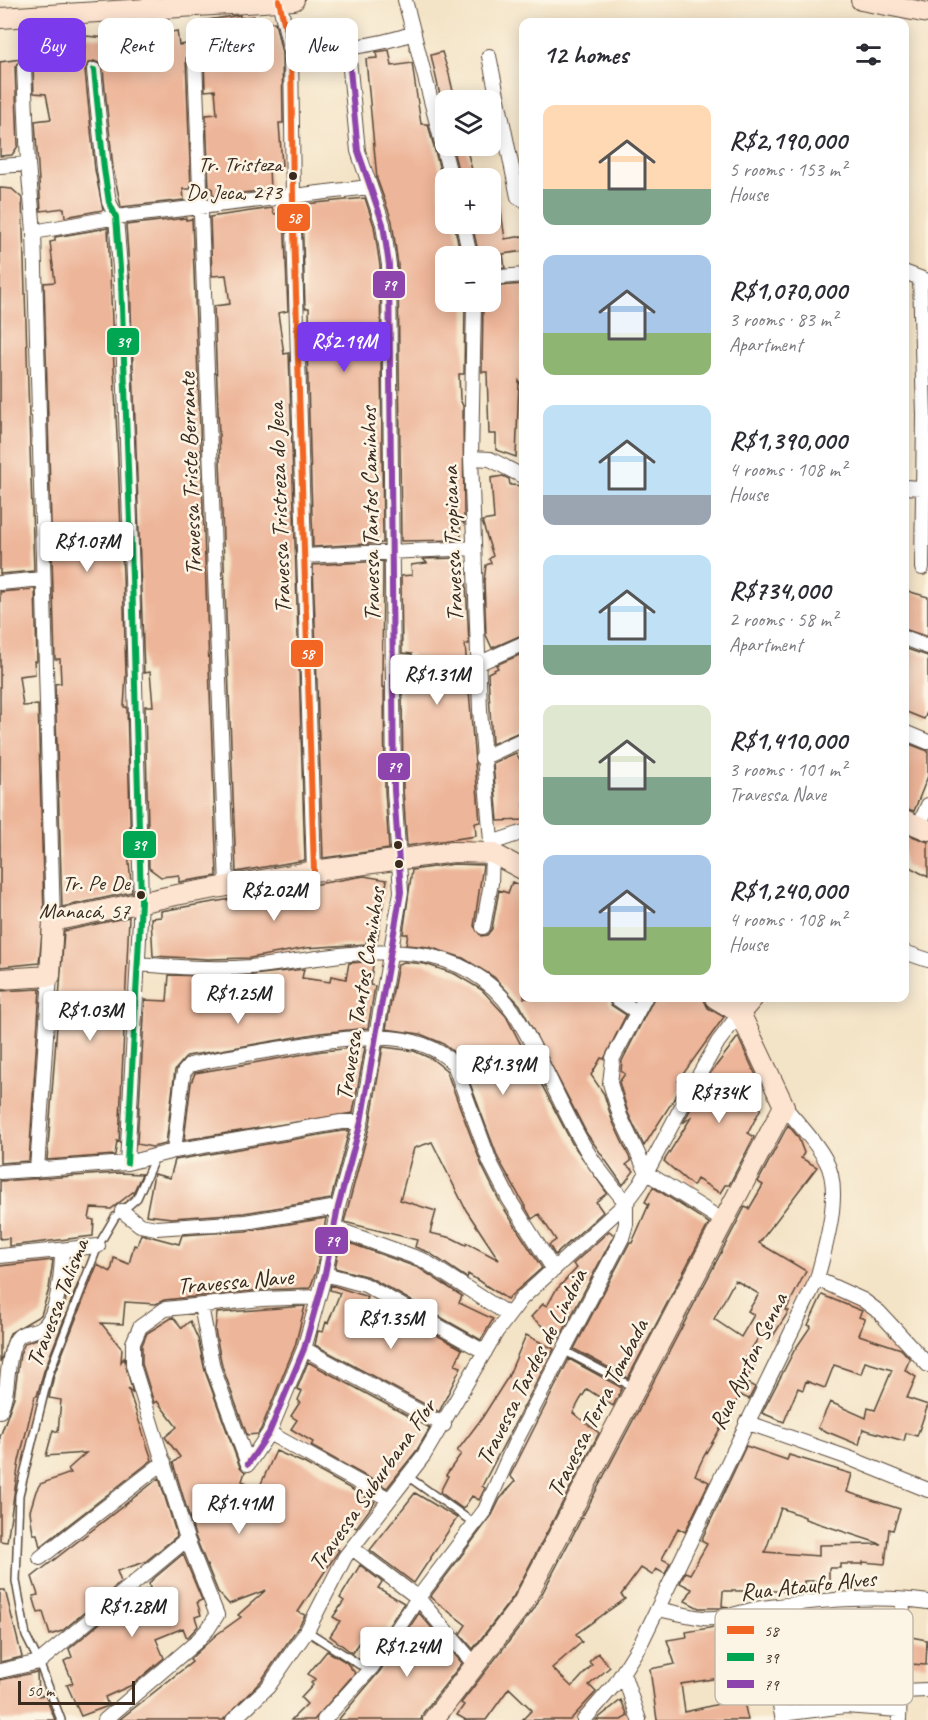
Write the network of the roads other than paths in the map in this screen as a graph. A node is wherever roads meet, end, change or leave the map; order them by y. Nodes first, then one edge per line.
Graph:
1 (294, 0) edge
2 (405, 0) edge
3 (861, 0) edge
4 (279, 1) edge
5 (928, 13) edge
6 (0, 18) edge
7 (286, 31) edge
8 (414, 33) junction
9 (358, 47) edge
10 (489, 56) dead end
11 (94, 70) dead end
12 (24, 72) edge
13 (196, 72) edge
14 (291, 72) edge
15 (350, 72) edge
16 (28, 164) junction
17 (0, 166) edge
18 (448, 168) edge
19 (369, 187) junction
20 (293, 198) junction
21 (519, 198) edge
22 (203, 208) junction
23 (116, 217) junction
24 (34, 232) junction
25 (909, 274) edge
26 (519, 275) edge
27 (501, 277) edge
28 (924, 279) edge
29 (474, 312) edge
30 (471, 458) junction
31 (519, 474) edge
32 (909, 487) edge
33 (922, 488) junction
34 (474, 548) junction
35 (394, 552) junction
36 (303, 556) junction
37 (922, 568) dead end
38 (42, 579) junction
39 (0, 583) edge
40 (909, 640) edge
41 (519, 645) edge
42 (928, 647) edge
43 (480, 663) junction
44 (909, 734) edge
45 (519, 742) edge
46 (928, 742) edge
47 (483, 758) junction
48 (928, 805) edge
49 (917, 825) edge
50 (519, 834) edge
51 (491, 848) junction
52 (400, 860) junction
53 (519, 867) edge
54 (314, 871) junction
55 (227, 887) junction
56 (141, 901) junction
57 (53, 921) junction
58 (483, 927) dead end
59 (392, 951) junction
60 (909, 954) edge
61 (928, 960) edge
62 (138, 964) junction
63 (50, 976) junction
64 (0, 979) edge
65 (622, 1002) edge
66 (643, 1002) edge
67 (722, 1002) edge
68 (750, 1002) edge
69 (638, 1012) junction
70 (740, 1013) junction
71 (374, 1037) junction
72 (784, 1106) junction
73 (361, 1122) junction
74 (174, 1151) junction
75 (155, 1157) junction
76 (127, 1163) junction
77 (37, 1170) junction
78 (0, 1172) edge
79 (647, 1173) junction
80 (627, 1203) junction
81 (338, 1207) junction
82 (122, 1211) junction
83 (722, 1220) junction
84 (334, 1228) junction
85 (98, 1246) junction
86 (62, 1251) junction
87 (0, 1256) edge
88 (554, 1270) junction
89 (325, 1274) junction
90 (816, 1279) junction
91 (318, 1297) junction
92 (201, 1305) junction
93 (509, 1315) junction
94 (304, 1349) junction
95 (563, 1350) junction
96 (485, 1352) junction
97 (928, 1365) edge
98 (636, 1389) junction
99 (0, 1411) edge
100 (746, 1422) junction
101 (444, 1425) junction
102 (269, 1433) junction
103 (164, 1462) junction
104 (407, 1476) junction
105 (928, 1490) edge
106 (389, 1499) junction
107 (475, 1524) junction
108 (187, 1539) junction
109 (352, 1548) junction
110 (40, 1558) dead end
111 (418, 1598) junction
112 (903, 1600) junction
113 (928, 1602) edge
114 (658, 1609) junction
115 (759, 1609) edge
116 (903, 1609) edge
117 (715, 1618) edge
118 (307, 1631) junction
119 (39, 1662) junction
120 (475, 1665) junction
121 (372, 1667) junction
122 (0, 1671) edge
123 (623, 1673) junction
124 (928, 1690) edge
125 (913, 1691) edge
126 (899, 1715) edge
127 (782, 1717) edge
128 (61, 1720) edge
129 (105, 1720) edge
130 (233, 1720) edge
131 (324, 1720) edge
132 (433, 1720) edge
133 (584, 1720) edge
134 (639, 1720) edge

1 - 4 street
2 - 8 street
3 - 5 street
4 - 6 street
4 - 7 street, Travessa Tristreza do Jeca
8 - 9 street
8 - 18 street
10 - 21 street
11 - 23 street
12 - 16 street
13 - 22 street, Travessa Triste Berrante
14 - 20 street, Travessa Tristreza do Jeca
15 - 19 street, Travessa Tantos Caminhos
16 - 17 street
16 - 24 street
19 - 20 street
19 - 35 street, Travessa Tantos Caminhos
20 - 22 street
20 - 36 street, Travessa Tristreza do Jeca
22 - 23 street
22 - 55 street, Travessa Triste Berrante
23 - 24 street
23 - 56 street
24 - 38 street
25 - 28 street
26 - 27 street
28 - 33 street
29 - 30 street, Travessa Tropicana
30 - 31 street
30 - 34 street, Travessa Tropicana
32 - 33 street
33 - 37 street
34 - 35 street
34 - 43 street, Travessa Tropicana
35 - 36 street
35 - 52 street, Travessa Tantos Caminhos
36 - 54 street, Travessa Tristreza do Jeca
38 - 39 street
38 - 57 street
40 - 42 street
41 - 43 street
43 - 47 street, Travessa Tropicana
44 - 46 street
45 - 47 street
47 - 51 street, Travessa Tropicana
48 - 49 street
50 - 51 street
51 - 52 street
51 - 53 street
51 - 58 street, Travessa Tropicana
52 - 54 street
52 - 59 street, Travessa Tantos Caminhos
54 - 55 street
55 - 56 street
56 - 57 street
56 - 62 street
57 - 63 street
59 - 62 street
59 - 71 street, Travessa Tantos Caminhos
59 - 80 street
60 - 61 street
62 - 76 street
63 - 64 street
63 - 77 street
65 - 69 street
66 - 69 street
67 - 70 street
68 - 70 street
69 - 79 street
70 - 72 street, Rua Ayrton Senna
70 - 79 street, Travessa Tardes de Lindoia
71 - 73 street, Travessa Tantos Caminhos
71 - 74 street
71 - 88 street
72 - 83 street, Travessa Terra Tombada
72 - 90 street, Rua Ayrton Senna
73 - 74 street
73 - 81 street, Travessa Tantos Caminhos
74 - 75 street
75 - 76 street
75 - 82 lane, Travessa Talisma
76 - 77 street
77 - 78 street
79 - 80 street, Travessa Tardes de Lindoia
79 - 83 street
80 - 88 street, Travessa Suburbana Flor
80 - 95 street, Travessa Tardes de Lindoia
81 - 82 street
81 - 84 street, Travessa Tantos Caminhos
82 - 85 lane, Travessa Talisma
83 - 98 street, Travessa Terra Tombada
84 - 89 street, Travessa Tantos Caminhos
84 - 93 street
85 - 86 street
85 - 119 lane, Travessa Talisma
86 - 87 street
86 - 99 street
88 - 93 street, Travessa Suburbana Flor
89 - 91 street, Travessa Tantos Caminhos
89 - 96 street
90 - 97 street
90 - 100 street, Rua Ayrton Senna
91 - 92 street, Travessa Nave
91 - 94 street, Travessa Tantos Caminhos
92 - 102 street, Travessa Tantos Caminhos
92 - 103 street, Travessa Nave
93 - 96 street, Travessa Suburbana Flor
94 - 101 street
94 - 102 street, Travessa Tantos Caminhos
95 - 98 lane
95 - 107 street, Travessa Tardes de Lindoia
96 - 101 street, Travessa Suburbana Flor
98 - 120 street, Travessa Terra Tombada
100 - 105 street
100 - 114 street, Rua Ayrton Senna
101 - 104 street, Travessa Suburbana Flor
102 - 106 street
103 - 108 street, Travessa Nave
103 - 110 street
104 - 106 street, Travessa Suburbana Flor
104 - 107 lane
106 - 109 street, Travessa Suburbana Flor
107 - 111 street, Travessa Tardes de Lindoia
108 - 119 street
108 - 129 street, Travessa Nave
109 - 111 street
109 - 118 street, Travessa Suburbana Flor
111 - 120 street
111 - 121 street, Travessa Tardes de Lindoia
112 - 113 street, Rua Ataufo Alves
112 - 115 street, Rua Ataufo Alves
112 - 116 street
114 - 117 street, Rua Ataufo Alves
114 - 123 street, Rua Ayrton Senna
118 - 121 lane
118 - 130 street, Travessa Suburbana Flor
119 - 122 street
119 - 128 lane, Travessa Talisma
120 - 132 street, Travessa Terra Tombada
121 - 131 street, Travessa Tardes de Lindoia
123 - 133 street, Rua Ayrton Senna
123 - 134 street
124 - 125 street
126 - 127 street

